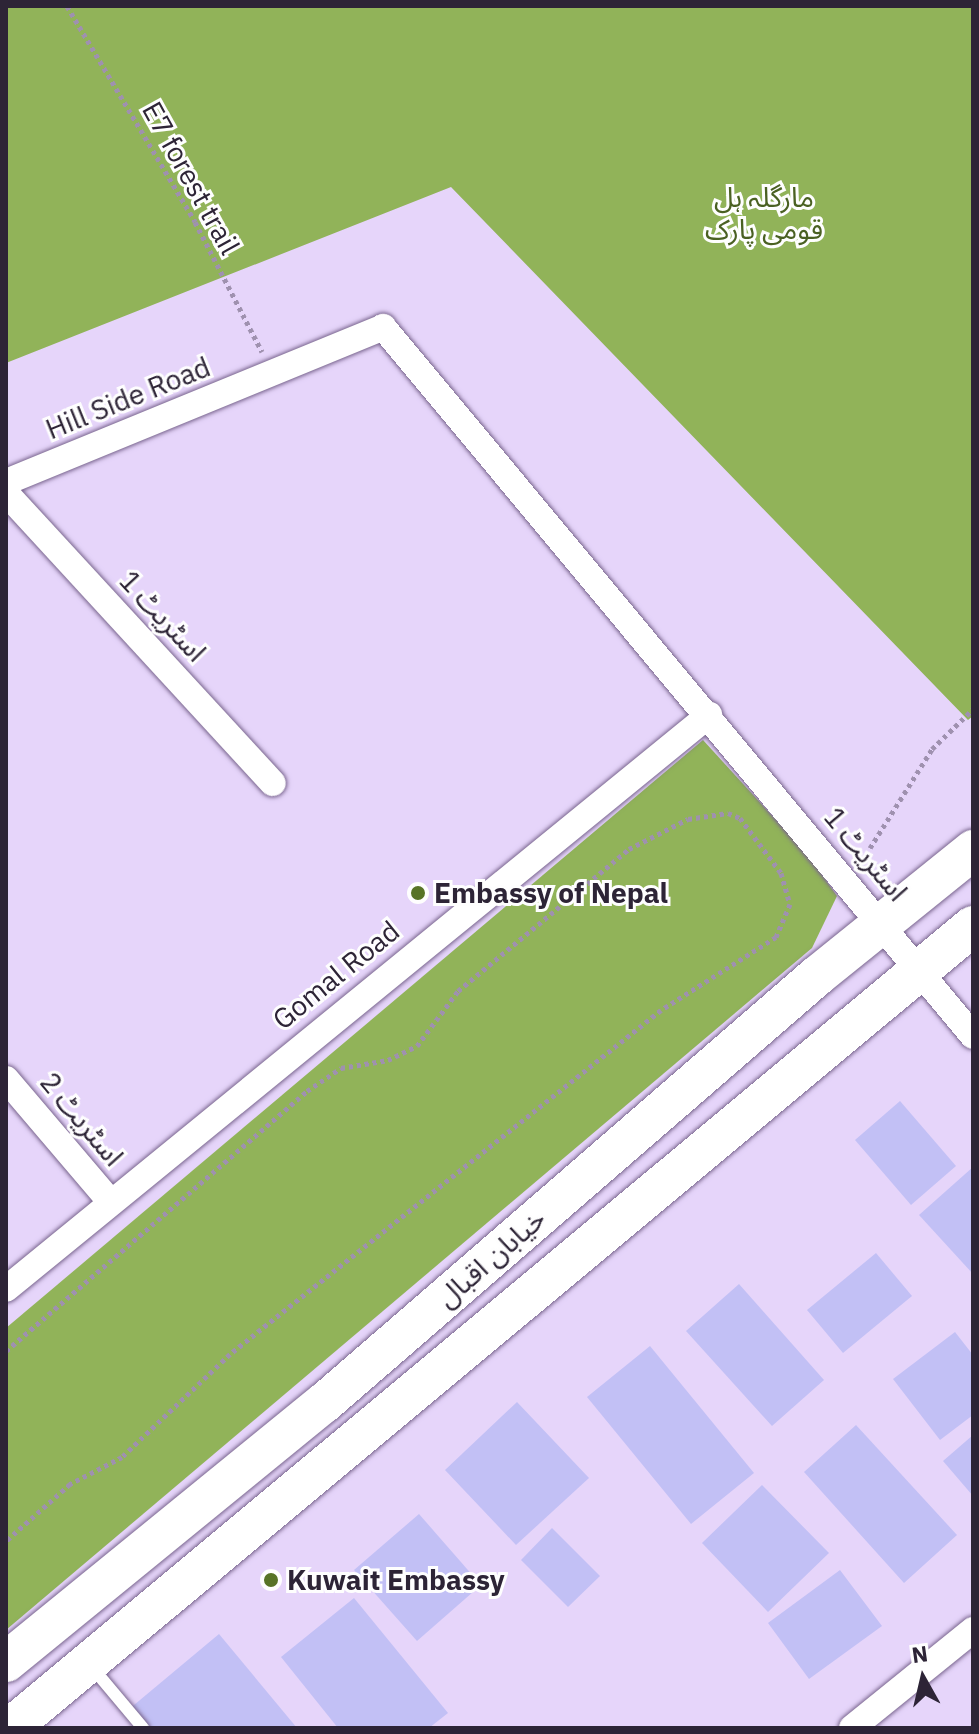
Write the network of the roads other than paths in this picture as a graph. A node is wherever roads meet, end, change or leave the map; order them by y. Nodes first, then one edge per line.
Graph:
1 (6, 482) edge
2 (6, 493) edge
3 (709, 715) junction
4 (273, 783) dead end
5 (973, 850) edge
6 (883, 924) junction
7 (973, 926) edge
8 (920, 971) junction
9 (973, 1036) edge
10 (6, 1079) edge
11 (109, 1200) junction
12 (6, 1289) edge
13 (973, 1630) edge
14 (6, 1662) edge
15 (88, 1663) junction
16 (10, 1728) edge
17 (143, 1728) edge
18 (852, 1728) edge

1 - 3 street, Hill Side Road
2 - 4 street, اسٹریٹ 1
3 - 6 street, اسٹریٹ 1
3 - 11 street, Gomal Road
5 - 6 main road, خیابان اقبال
6 - 8 street, اسٹریٹ 1
6 - 14 main road, خیابان اقبال
7 - 8 main road, خیابان اقبال
8 - 9 street, اسٹریٹ 1
8 - 15 main road, خیابان اقبال
10 - 11 street, اسٹریٹ 2
11 - 12 street, Gomal Road
13 - 18 street
15 - 16 main road, خیابان اقبال
15 - 17 lane

